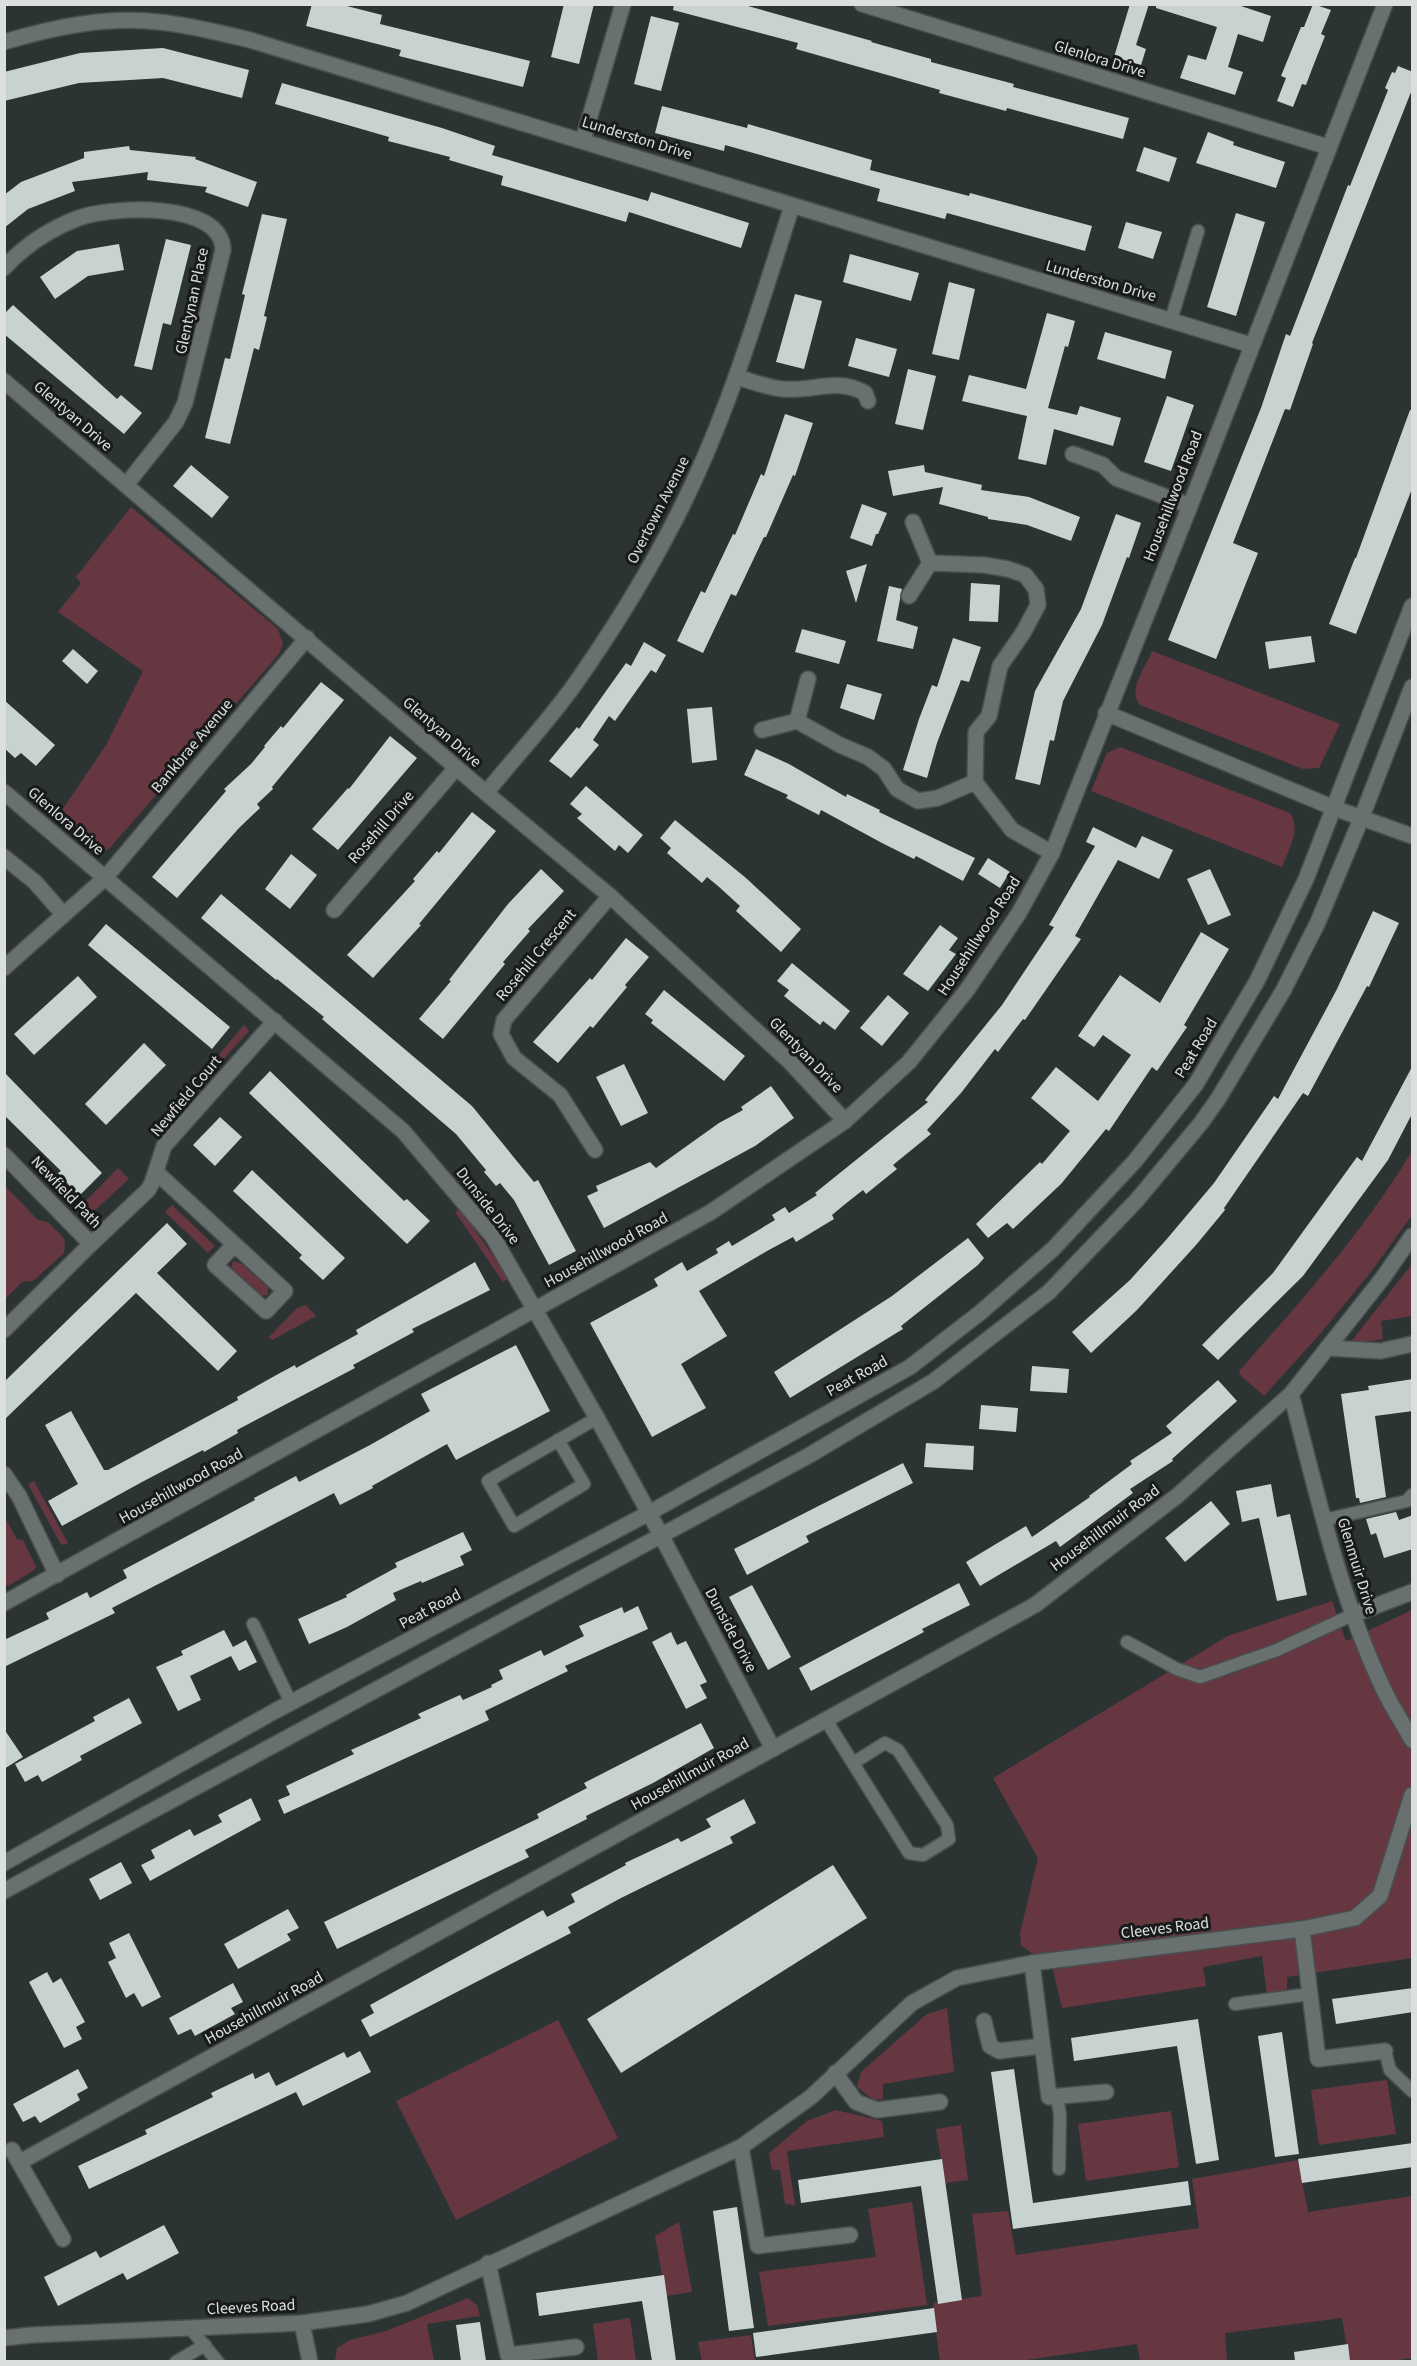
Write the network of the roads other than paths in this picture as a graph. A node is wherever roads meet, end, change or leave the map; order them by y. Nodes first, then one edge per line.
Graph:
1 (623, 4) edge
2 (862, 4) edge
3 (1385, 4) edge
4 (4, 42) edge
5 (583, 140) junction
6 (1328, 147) junction
7 (792, 206) junction
8 (1198, 231) dead end
9 (4, 268) edge
10 (1171, 320) junction
11 (1251, 345) junction
12 (737, 377) junction
13 (4, 381) edge
14 (868, 401) dead end
15 (1073, 454) dead end
16 (126, 485) junction
17 (1190, 506) junction
18 (913, 522) dead end
19 (930, 563) junction
20 (909, 596) dead end
21 (1413, 606) edge
22 (307, 638) junction
23 (808, 679) dead end
24 (1413, 687) edge
25 (1106, 713) junction
26 (797, 721) junction
27 (762, 730) dead end
28 (456, 768) junction
29 (975, 782) junction
30 (4, 792) edge
31 (486, 794) junction
32 (1334, 808) junction
33 (1362, 819) junction
34 (1413, 836) edge
35 (1052, 853) junction
36 (4, 857) edge
37 (105, 878) junction
38 (610, 896) junction
39 (334, 910) dead end
40 (63, 914) junction
41 (4, 968) edge
42 (275, 1022) junction
43 (845, 1121) junction
44 (595, 1150) dead end
45 (4, 1155) edge
46 (156, 1172) junction
47 (1413, 1236) edge
48 (91, 1244) junction
49 (234, 1245) junction
50 (535, 1309) junction
51 (4, 1330) edge
52 (1413, 1344) edge
53 (1328, 1348) junction
54 (1291, 1394) junction
55 (597, 1418) junction
56 (558, 1440) junction
57 (4, 1474) edge
58 (1413, 1496) edge
59 (649, 1513) junction
60 (1324, 1520) junction
61 (662, 1536) junction
62 (57, 1575) junction
63 (1413, 1592) edge
64 (4, 1603) edge
65 (1352, 1615) junction
66 (253, 1624) dead end
67 (1127, 1642) dead end
68 (291, 1703) junction
69 (826, 1720) junction
70 (1413, 1740) edge
71 (773, 1749) junction
72 (853, 1763) junction
73 (1413, 1795) edge
74 (4, 1863) edge
75 (4, 1891) edge
76 (1302, 1929) junction
77 (1032, 1963) junction
78 (1310, 1995) junction
79 (1235, 2004) dead end
80 (984, 2021) dead end
81 (1042, 2046) junction
82 (1385, 2051) joint
83 (835, 2073) junction
84 (1413, 2091) edge
85 (1106, 2092) dead end
86 (1057, 2097) junction
87 (940, 2102) dead end
88 (741, 2147) junction
89 (1059, 2169) dead end
90 (850, 2235) dead end
91 (63, 2239) dead end
92 (488, 2263) junction
93 (302, 2323) junction
94 (190, 2328) junction
95 (4, 2338) edge
96 (205, 2345) junction
97 (576, 2347) dead end
98 (176, 2361) edge
99 (218, 2361) edge
100 (310, 2361) edge

1 - 5 street
2 - 6 street, Glenlora Drive
3 - 6 street, Househillwood Road
4 - 5 street, Lunderston Drive
5 - 7 street, Lunderston Drive
6 - 11 street, Househillwood Road
7 - 10 street, Lunderston Drive
7 - 12 street, Overtown Avenue
8 - 10 lane
9 - 16 street, Glentynan Place
10 - 11 street, Lunderston Drive
11 - 17 street, Househillwood Road
12 - 14 street
12 - 31 street, Overtown Avenue
13 - 16 street, Glentyan Drive
15 - 17 street
16 - 22 street, Glentyan Drive
17 - 25 street, Househillwood Road
18 - 19 street
19 - 20 street
19 - 29 street
21 - 32 street, Peat Road
22 - 28 street, Glentyan Drive
22 - 37 street, Bankbrae Avenue
23 - 26 street
24 - 33 street
25 - 32 street
25 - 35 street, Househillwood Road
26 - 27 street
26 - 29 street
28 - 31 street, Glentyan Drive
28 - 39 street, Rosehill Drive
29 - 35 street
30 - 37 street, Glenlora Drive
31 - 38 street, Glentyan Drive
32 - 33 street
32 - 59 street, Peat Road
33 - 34 street
33 - 61 street
35 - 43 street, Househillwood Road
36 - 40 street
37 - 40 street, Bankbrae Avenue
37 - 42 street, Dunside Drive
38 - 43 street, Glentyan Drive
38 - 44 street, Rosehill Crescent
40 - 41 street, Bankbrae Avenue
42 - 46 street, Newfield Court
42 - 50 street, Dunside Drive
43 - 50 street, Househillwood Road
45 - 48 street, Newfield Path
46 - 48 street, Newfield Court
46 - 49 street
47 - 53 street, Househillmuir Road
48 - 51 street, Newfield Path
49 - 49 street
50 - 55 street, Dunside Drive
50 - 62 street, Househillwood Road
52 - 53 street
53 - 54 street, Househillmuir Road
54 - 60 street, Glenmuir Drive
54 - 69 street, Househillmuir Road
55 - 56 lane
55 - 59 street, Dunside Drive
56 - 56 lane
57 - 62 street
58 - 60 lane
59 - 61 street, Dunside Drive
59 - 68 street, Peat Road
60 - 65 street, Glenmuir Drive
61 - 71 street, Dunside Drive
61 - 75 street
62 - 64 street, Househillwood Road
63 - 65 street
65 - 67 lane
65 - 70 street, Glenmuir Drive
66 - 68 lane
68 - 74 street, Peat Road
69 - 71 street, Househillmuir Road
69 - 72 lane
71 - 91 street, Househillmuir Road
72 - 72 lane
73 - 76 street, Cleeves Road
76 - 77 street, Cleeves Road
76 - 78 street
77 - 81 street
77 - 83 street, Cleeves Road
78 - 79 lane
78 - 82 street
80 - 81 street
81 - 86 street
82 - 84 lane
83 - 87 street
83 - 88 street, Cleeves Road
85 - 86 street
86 - 89 lane
88 - 90 street
88 - 92 street, Cleeves Road
92 - 93 street, Cleeves Road
92 - 97 street
93 - 94 street, Cleeves Road
93 - 100 street
94 - 95 street, Cleeves Road
94 - 96 lane
96 - 98 lane
96 - 99 lane

